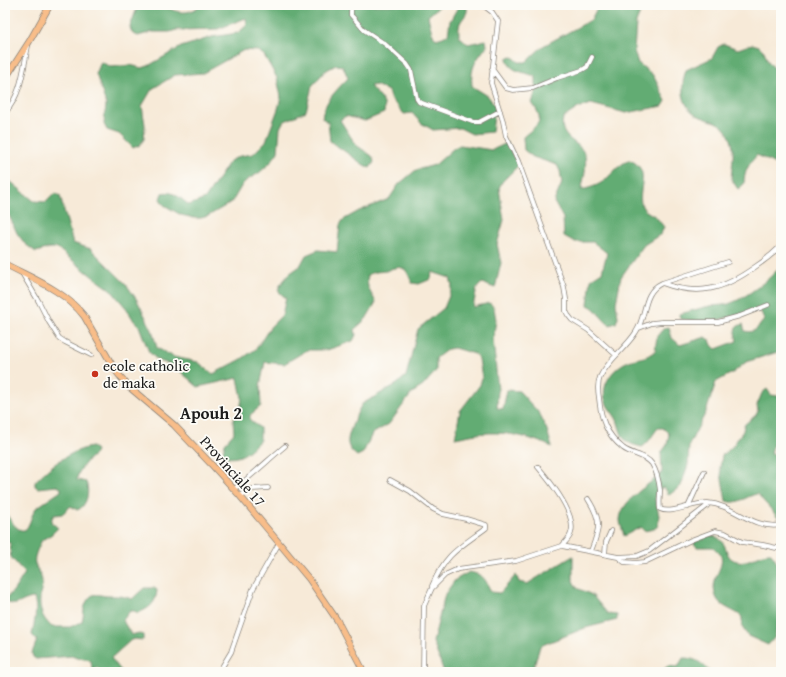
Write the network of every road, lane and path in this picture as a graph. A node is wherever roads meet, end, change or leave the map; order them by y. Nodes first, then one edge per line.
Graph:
1 (50, 5) edge
2 (352, 5) edge
3 (483, 5) edge
4 (29, 42) junction
5 (592, 57) dead end
6 (492, 69) junction
7 (5, 79) edge
8 (500, 111) junction
9 (5, 112) edge
10 (781, 246) edge
11 (728, 262) dead end
12 (5, 264) edge
13 (21, 273) junction
14 (662, 283) junction
15 (768, 305) dead end
16 (639, 328) junction
17 (91, 355) dead end
18 (616, 355) junction
19 (285, 446) dead end
20 (538, 467) dead end
21 (704, 472) dead end
22 (390, 480) dead end
23 (268, 488) dead end
24 (234, 489) junction
25 (240, 496) junction
26 (588, 499) dead end
27 (708, 503) junction
28 (688, 506) junction
29 (780, 526) edge
30 (611, 531) dead end
31 (279, 543) junction
32 (562, 546) junction
33 (781, 549) edge
34 (591, 551) junction
35 (605, 554) junction
36 (618, 557) junction
37 (432, 588) junction
38 (219, 672) edge
39 (364, 672) edge
40 (423, 672) edge

1 - 4 main road
2 - 8 street
3 - 6 street
4 - 7 main road
4 - 9 street
5 - 6 street
6 - 8 street
8 - 18 street
10 - 14 street
11 - 14 street
12 - 13 main road, Provinciale 17
13 - 17 street
13 - 24 main road, Provinciale 17
14 - 16 street
15 - 16 street
16 - 18 street
18 - 28 street
19 - 24 street
20 - 32 street
21 - 28 street
22 - 37 street
23 - 25 street
24 - 25 main road, Provinciale 17
25 - 31 main road, Provinciale 17
26 - 34 street
27 - 28 street
27 - 29 street
27 - 36 street
30 - 35 street
31 - 38 street
31 - 39 main road, Provinciale 17
32 - 34 street
32 - 37 street
33 - 36 street
34 - 35 street
35 - 36 street
37 - 40 street

